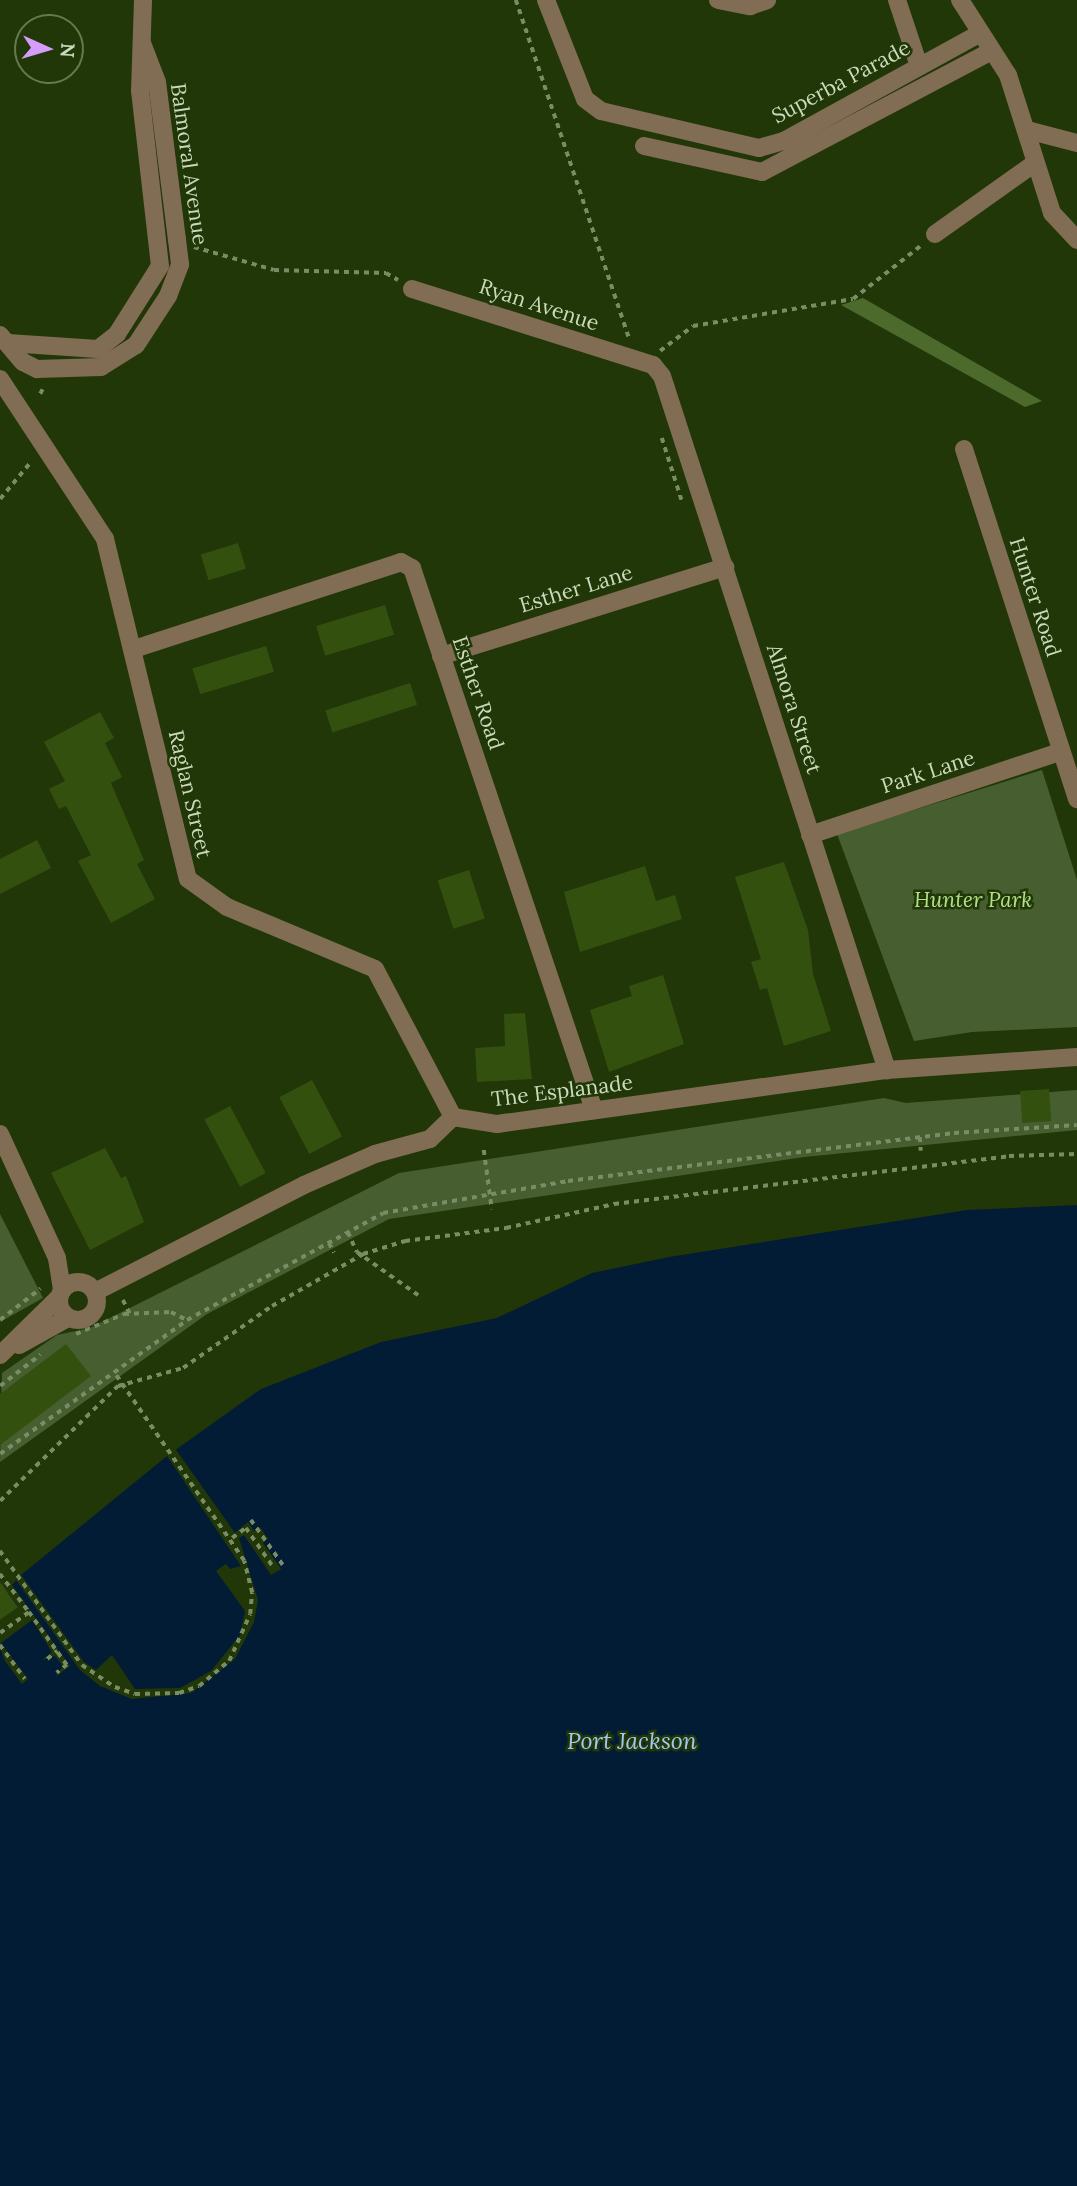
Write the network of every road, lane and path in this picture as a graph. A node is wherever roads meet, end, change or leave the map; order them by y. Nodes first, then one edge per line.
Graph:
1 (143, 0) edge
2 (516, 0) edge
3 (546, 0) edge
4 (718, 0) edge
5 (767, 0) edge
6 (897, 0) edge
7 (961, 0) edge
8 (979, 34) junction
9 (990, 52) junction
10 (919, 66) junction
11 (1027, 130) junction
12 (1077, 142) edge
13 (644, 146) dead end
14 (1035, 163) junction
15 (935, 234) joint
16 (1077, 240) edge
17 (199, 248) dead end
18 (386, 273) dead end
19 (412, 289) dead end
20 (4, 339) edge
21 (630, 342) dead end
22 (656, 360) junction
23 (0, 379) edge
24 (964, 449) dead end
25 (30, 463) dead end
26 (0, 499) edge
27 (725, 567) junction
28 (134, 649) junction
29 (441, 656) junction
30 (1060, 752) junction
31 (1077, 800) edge
32 (810, 835) junction
33 (1077, 1057) edge
34 (887, 1070) junction
35 (594, 1110) junction
36 (453, 1117) junction
37 (1077, 1125) edge
38 (0, 1134) edge
39 (920, 1137) junction
40 (484, 1150) dead end
41 (921, 1151) dead end
42 (1077, 1154) edge
43 (489, 1196) junction
44 (492, 1209) dead end
45 (348, 1232) junction
46 (329, 1243) junction
47 (334, 1253) dead end
48 (361, 1255) junction
49 (57, 1258) junction
50 (79, 1282) junction
51 (95, 1292) junction
52 (61, 1293) junction
53 (33, 1295) dead end
54 (418, 1296) dead end
55 (123, 1300) dead end
56 (130, 1314) junction
57 (0, 1320) edge
58 (187, 1320) junction
59 (69, 1327) junction
60 (52, 1346) dead end
61 (0, 1355) edge
62 (115, 1374) junction
63 (0, 1386) edge
64 (0, 1454) edge
65 (0, 1501) edge
66 (251, 1520) dead end
67 (261, 1534) junction
68 (232, 1538) junction
69 (254, 1539) junction
70 (0, 1551) edge
71 (283, 1565) dead end
72 (274, 1568) dead end
73 (0, 1574) edge
74 (29, 1612) junction
75 (0, 1625) edge
76 (2, 1632) edge
77 (0, 1645) edge
78 (57, 1651) junction
79 (47, 1658) dead end
80 (57, 1673) dead end
81 (25, 1679) dead end

1 - 20 street, Balmoral Avenue
2 - 21 path
3 - 10 street, Superba Parade
4 - 5 street
6 - 10 street
7 - 8 street
8 - 9 street
8 - 10 street, Superba Parade
9 - 11 street
9 - 13 street, Superba Parade
11 - 12 street
11 - 14 street
14 - 15 street
14 - 16 street
15 - 22 path
17 - 18 path
19 - 22 street, Ryan Avenue
22 - 27 street, Almora Street
23 - 28 street, Raglan Street
24 - 30 street, Hunter Road
25 - 26 path
27 - 29 street, Esther Lane
27 - 32 street, Almora Street
28 - 29 street, Esther Road
28 - 36 street, Raglan Street
29 - 35 street, Esther Road
30 - 31 street, Hunter Road
30 - 32 street, Park Lane
32 - 34 street, Almora Street
33 - 34 street, The Esplanade
34 - 35 street, The Esplanade
35 - 36 street, The Esplanade
36 - 51 street
37 - 39 path
38 - 49 street
39 - 41 path
39 - 43 path
40 - 43 path
42 - 48 path
43 - 44 path
43 - 45 path
45 - 46 path
45 - 48 path
46 - 47 path
46 - 58 path
48 - 54 path
48 - 65 path
49 - 50 street
49 - 52 street
50 - 51 street
50 - 52 street
51 - 59 street
52 - 59 street
52 - 61 street
53 - 57 path
55 - 56 path
56 - 58 path
56 - 59 path
58 - 62 path
59 - 61 street
60 - 63 path
62 - 64 path
62 - 68 path, bridge
66 - 67 path
67 - 69 path
67 - 71 path
68 - 69 path
68 - 70 path, bridge
69 - 72 path
73 - 74 path
74 - 76 path
74 - 78 path
75 - 76 path
77 - 81 path
78 - 79 path
78 - 80 path

